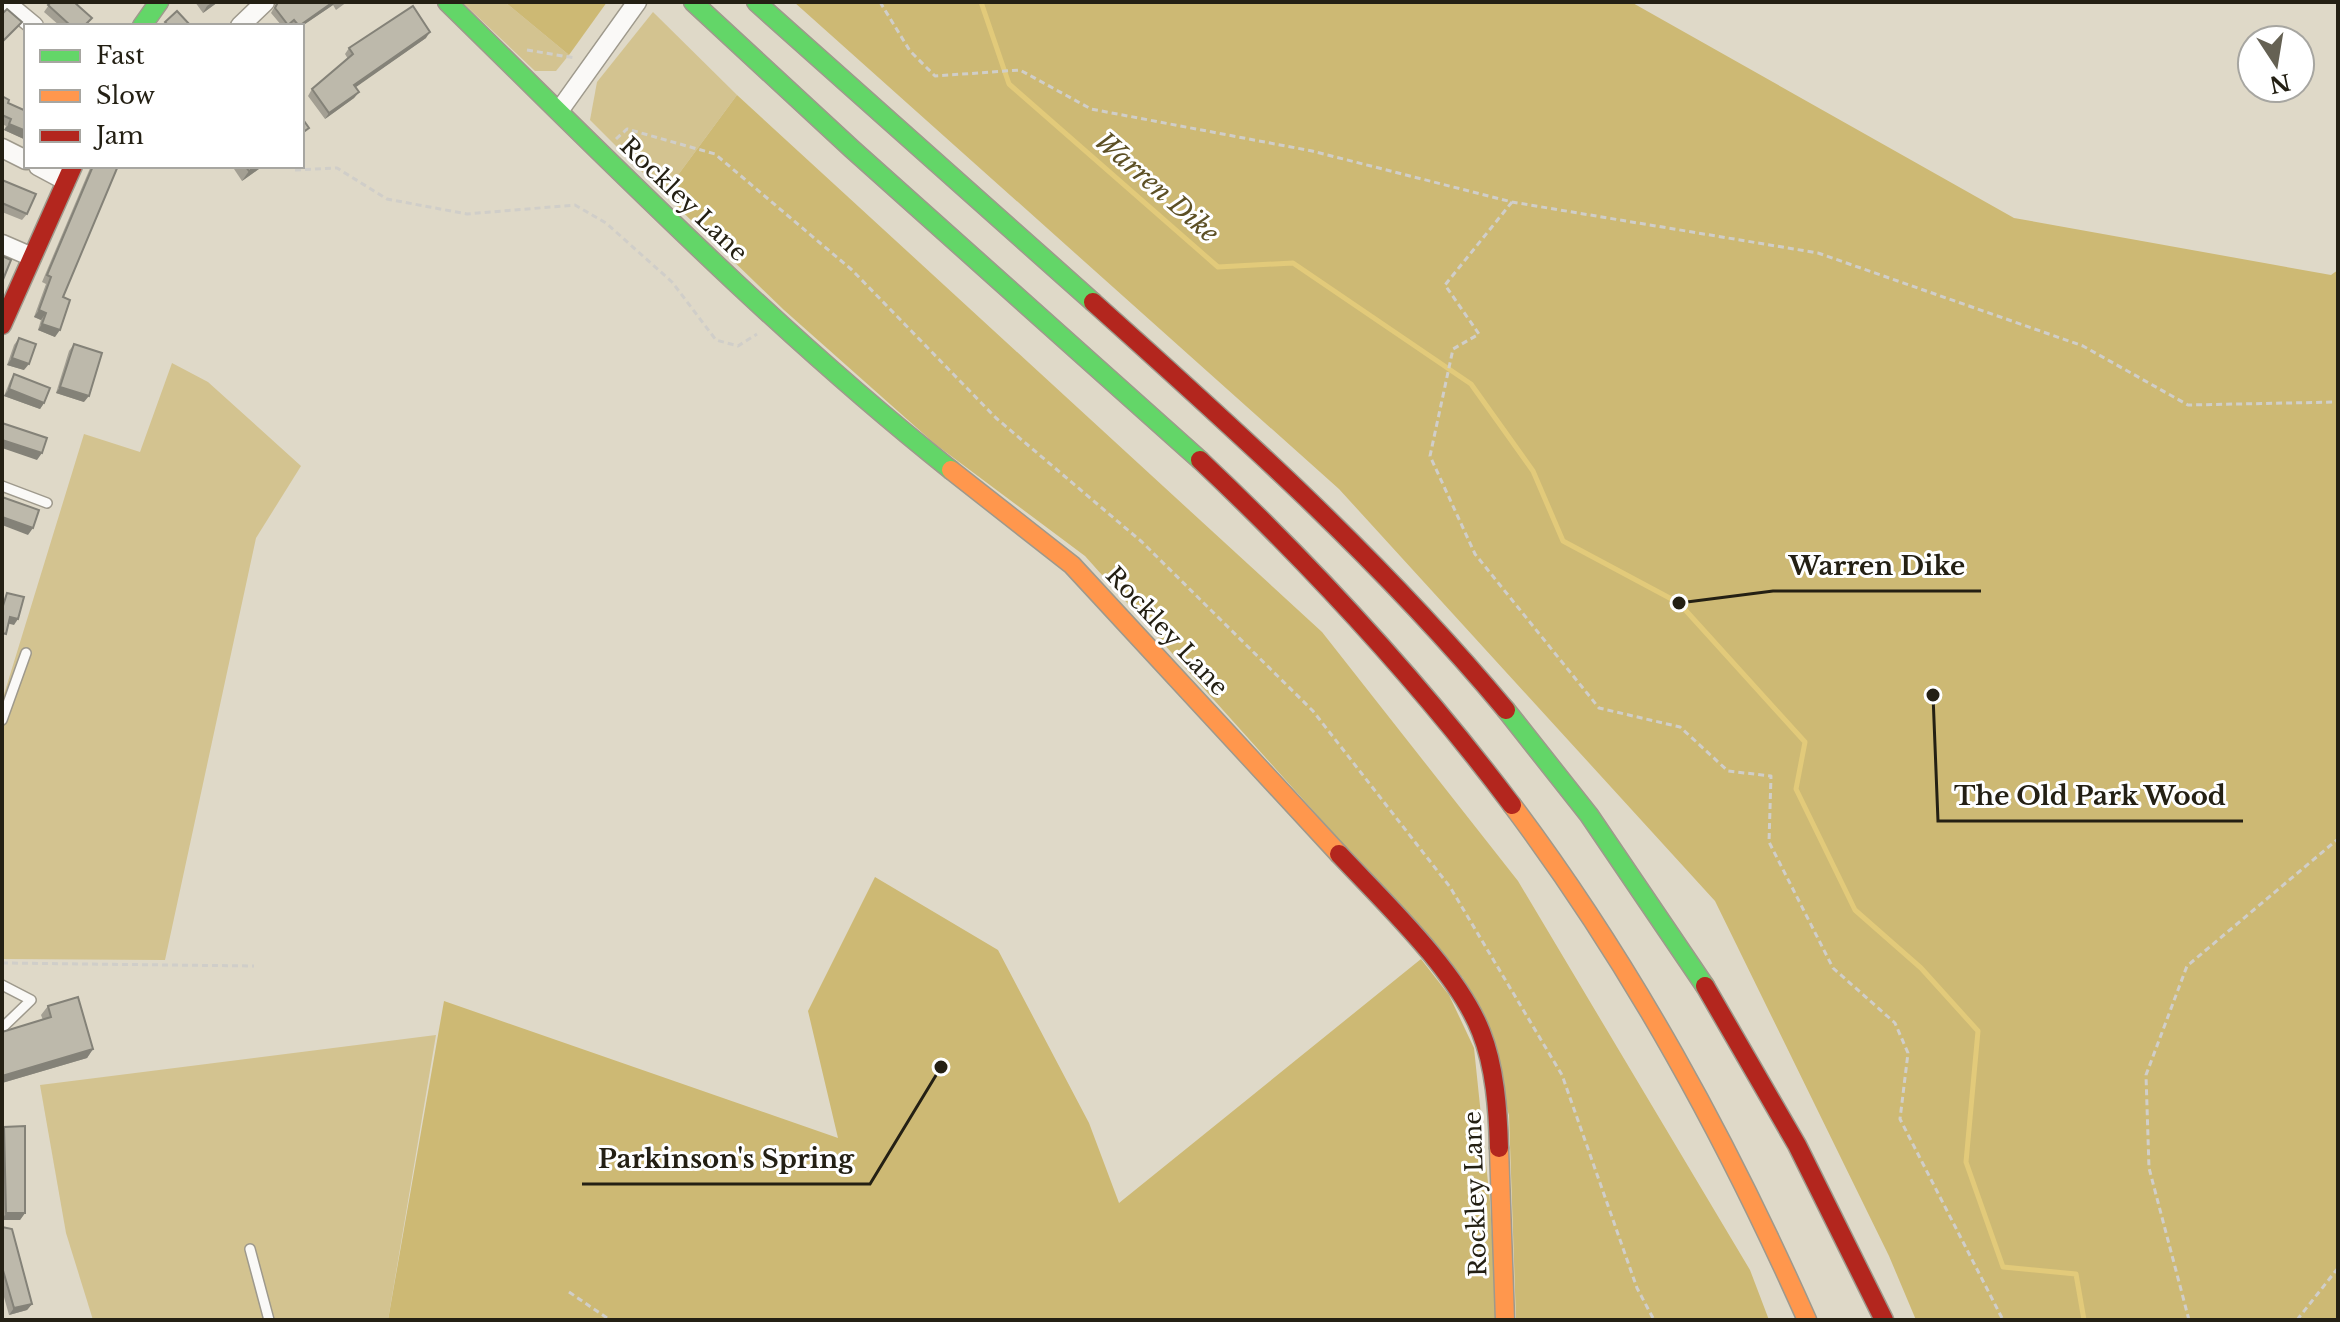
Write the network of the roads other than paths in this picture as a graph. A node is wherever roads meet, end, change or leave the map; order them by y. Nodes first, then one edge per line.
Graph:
1 (5, 2) edge
2 (159, 2) edge
3 (265, 2) edge
4 (447, 2) edge
5 (637, 2) edge
6 (693, 2) edge
7 (756, 2) edge
8 (32, 24) edge
9 (143, 24) edge
10 (242, 24) edge
11 (559, 111) junction
12 (2, 148) edge
13 (24, 159) edge
14 (47, 168) edge
15 (70, 173) edge
16 (2, 244) edge
17 (32, 257) junction
18 (2, 325) edge
19 (2, 486) edge
20 (47, 503) dead end
21 (26, 653) dead end
22 (2, 720) edge
23 (2, 985) edge
24 (2, 1028) edge
25 (250, 1249) dead end
26 (269, 1320) edge
27 (1505, 1320) edge
28 (1807, 1320) edge
29 (1884, 1320) edge

1 - 8 street
2 - 9 main road
3 - 10 street
4 - 11 main road, Rockley Lane
5 - 11 street
6 - 28 main road
7 - 29 main road
11 - 27 main road, Rockley Lane
12 - 13 street
14 - 15 street
15 - 17 main road
16 - 17 street
17 - 18 main road
19 - 20 lane
21 - 22 lane
23 - 24 lane
25 - 26 lane

